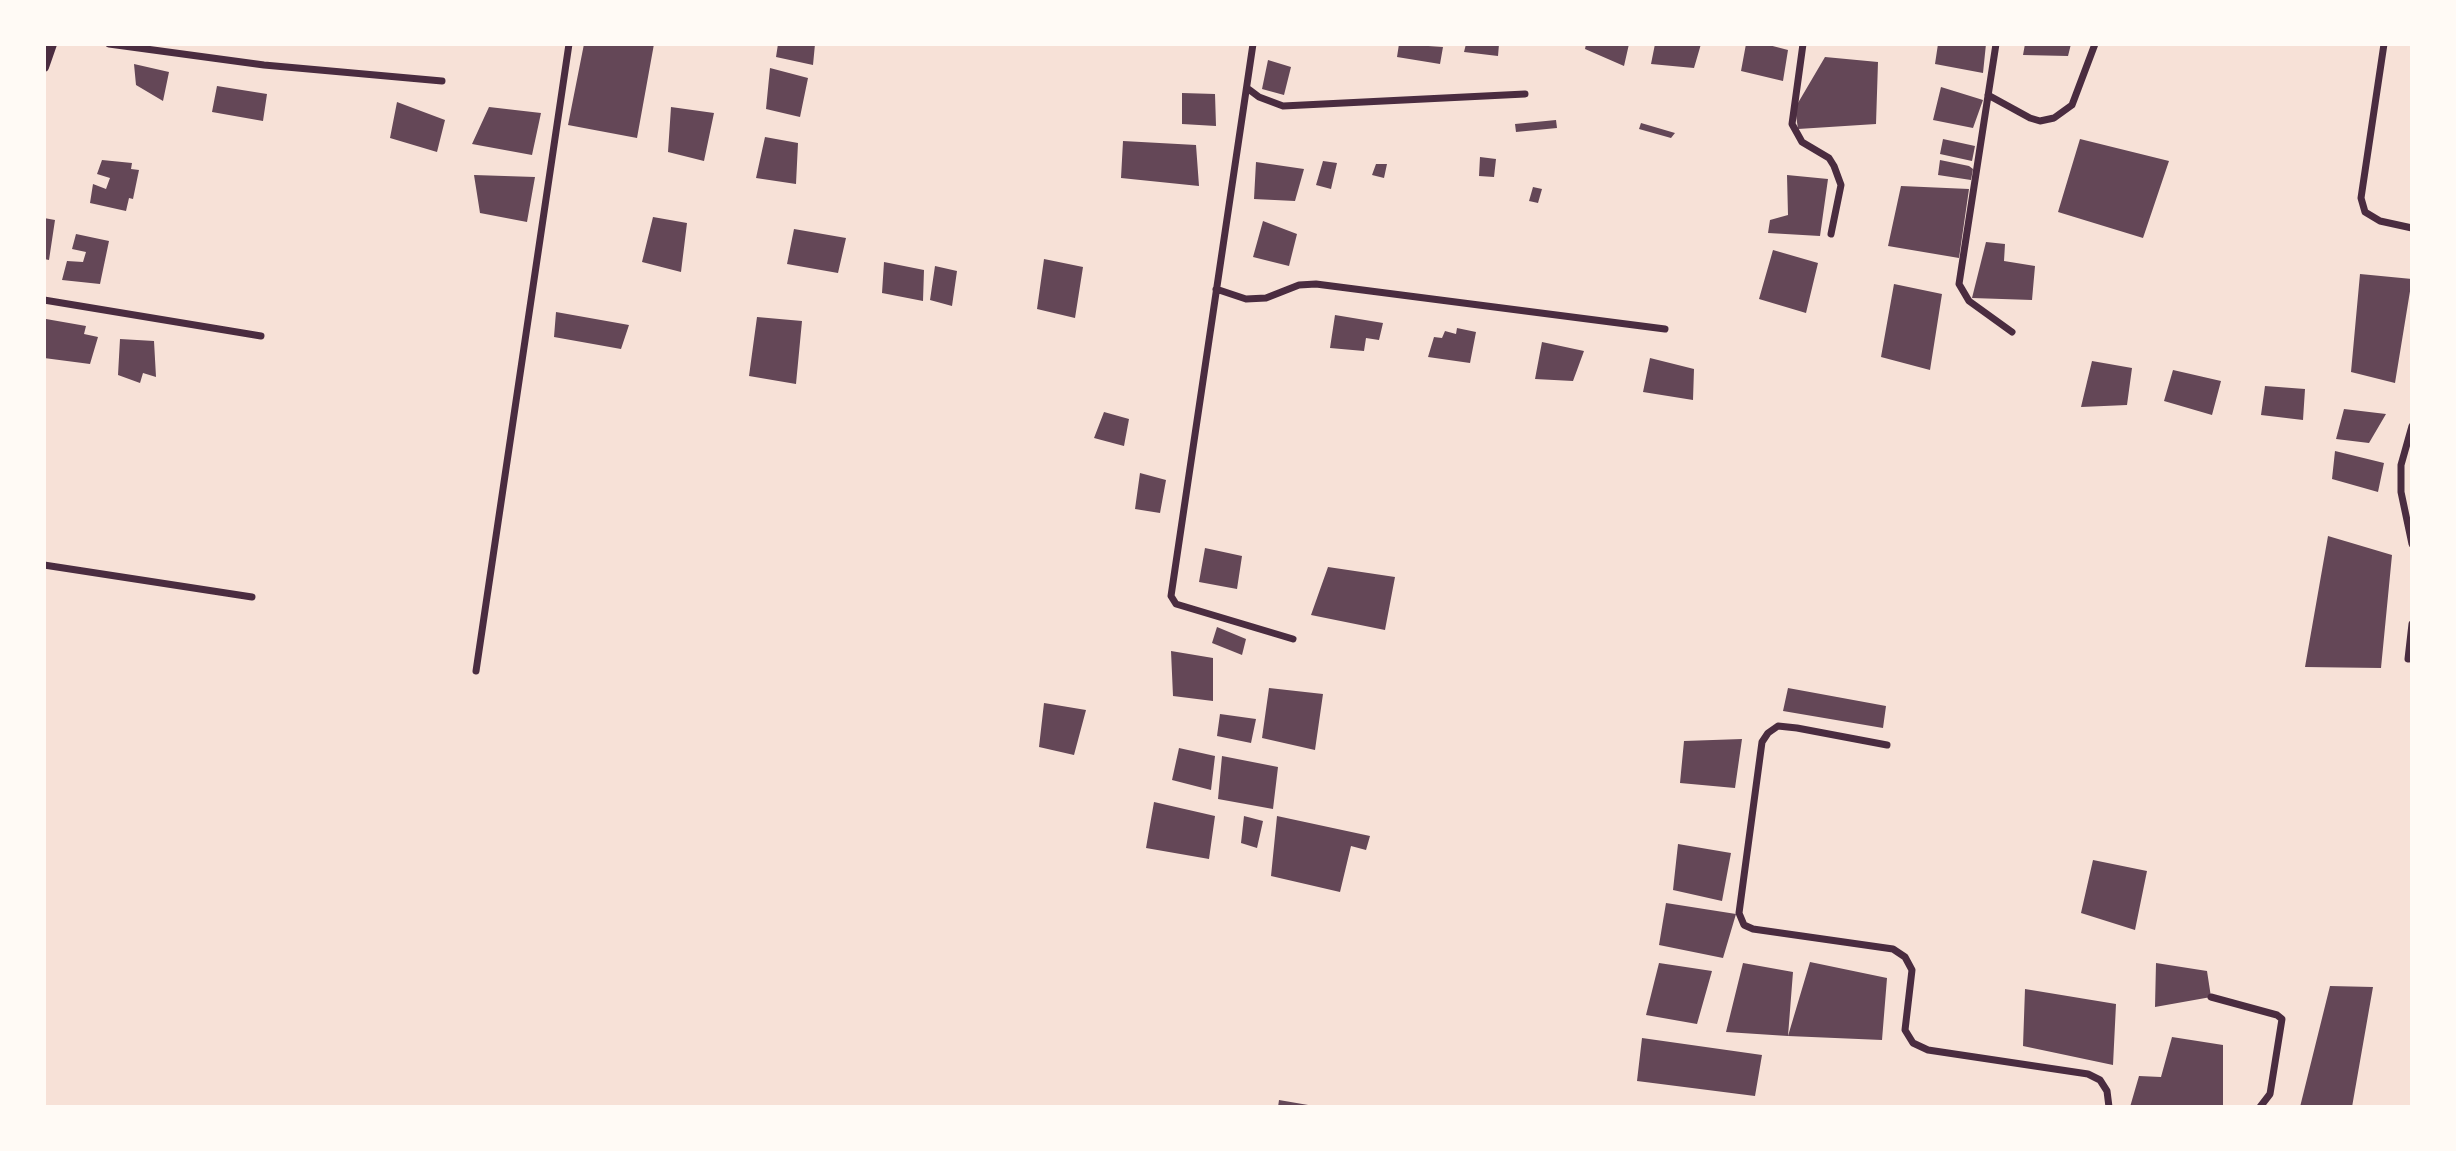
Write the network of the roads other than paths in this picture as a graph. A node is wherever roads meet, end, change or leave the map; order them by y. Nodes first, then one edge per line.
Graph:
1 (52, 44) edge
2 (109, 44) edge
3 (569, 44) edge
4 (1253, 44) edge
5 (1803, 44) edge
6 (1996, 44) edge
7 (2095, 44) edge
8 (2384, 44) edge
9 (44, 67) edge
10 (442, 82) dead end
11 (1247, 88) junction
12 (1525, 94) dead end
13 (1988, 95) junction
14 (2412, 228) edge
15 (1831, 234) dead end
16 (1216, 289) junction
17 (44, 300) edge
18 (1665, 329) dead end
19 (2012, 332) dead end
20 (261, 336) dead end
21 (2412, 426) edge
22 (2412, 544) edge
23 (44, 565) edge
24 (252, 597) dead end
25 (2412, 624) edge
26 (1293, 639) dead end
27 (2408, 659) dead end
28 (476, 671) dead end
29 (1887, 745) dead end
30 (2211, 997) dead end
31 (2109, 1107) edge
32 (2260, 1107) edge

1 - 9 street
2 - 10 street
3 - 28 street
4 - 11 street
5 - 15 street
6 - 13 street
7 - 13 street
8 - 14 street
11 - 12 street
11 - 16 street
13 - 19 street
16 - 18 street
16 - 26 street
17 - 20 street
21 - 22 street
23 - 24 street
25 - 27 street
29 - 31 street
30 - 32 street

